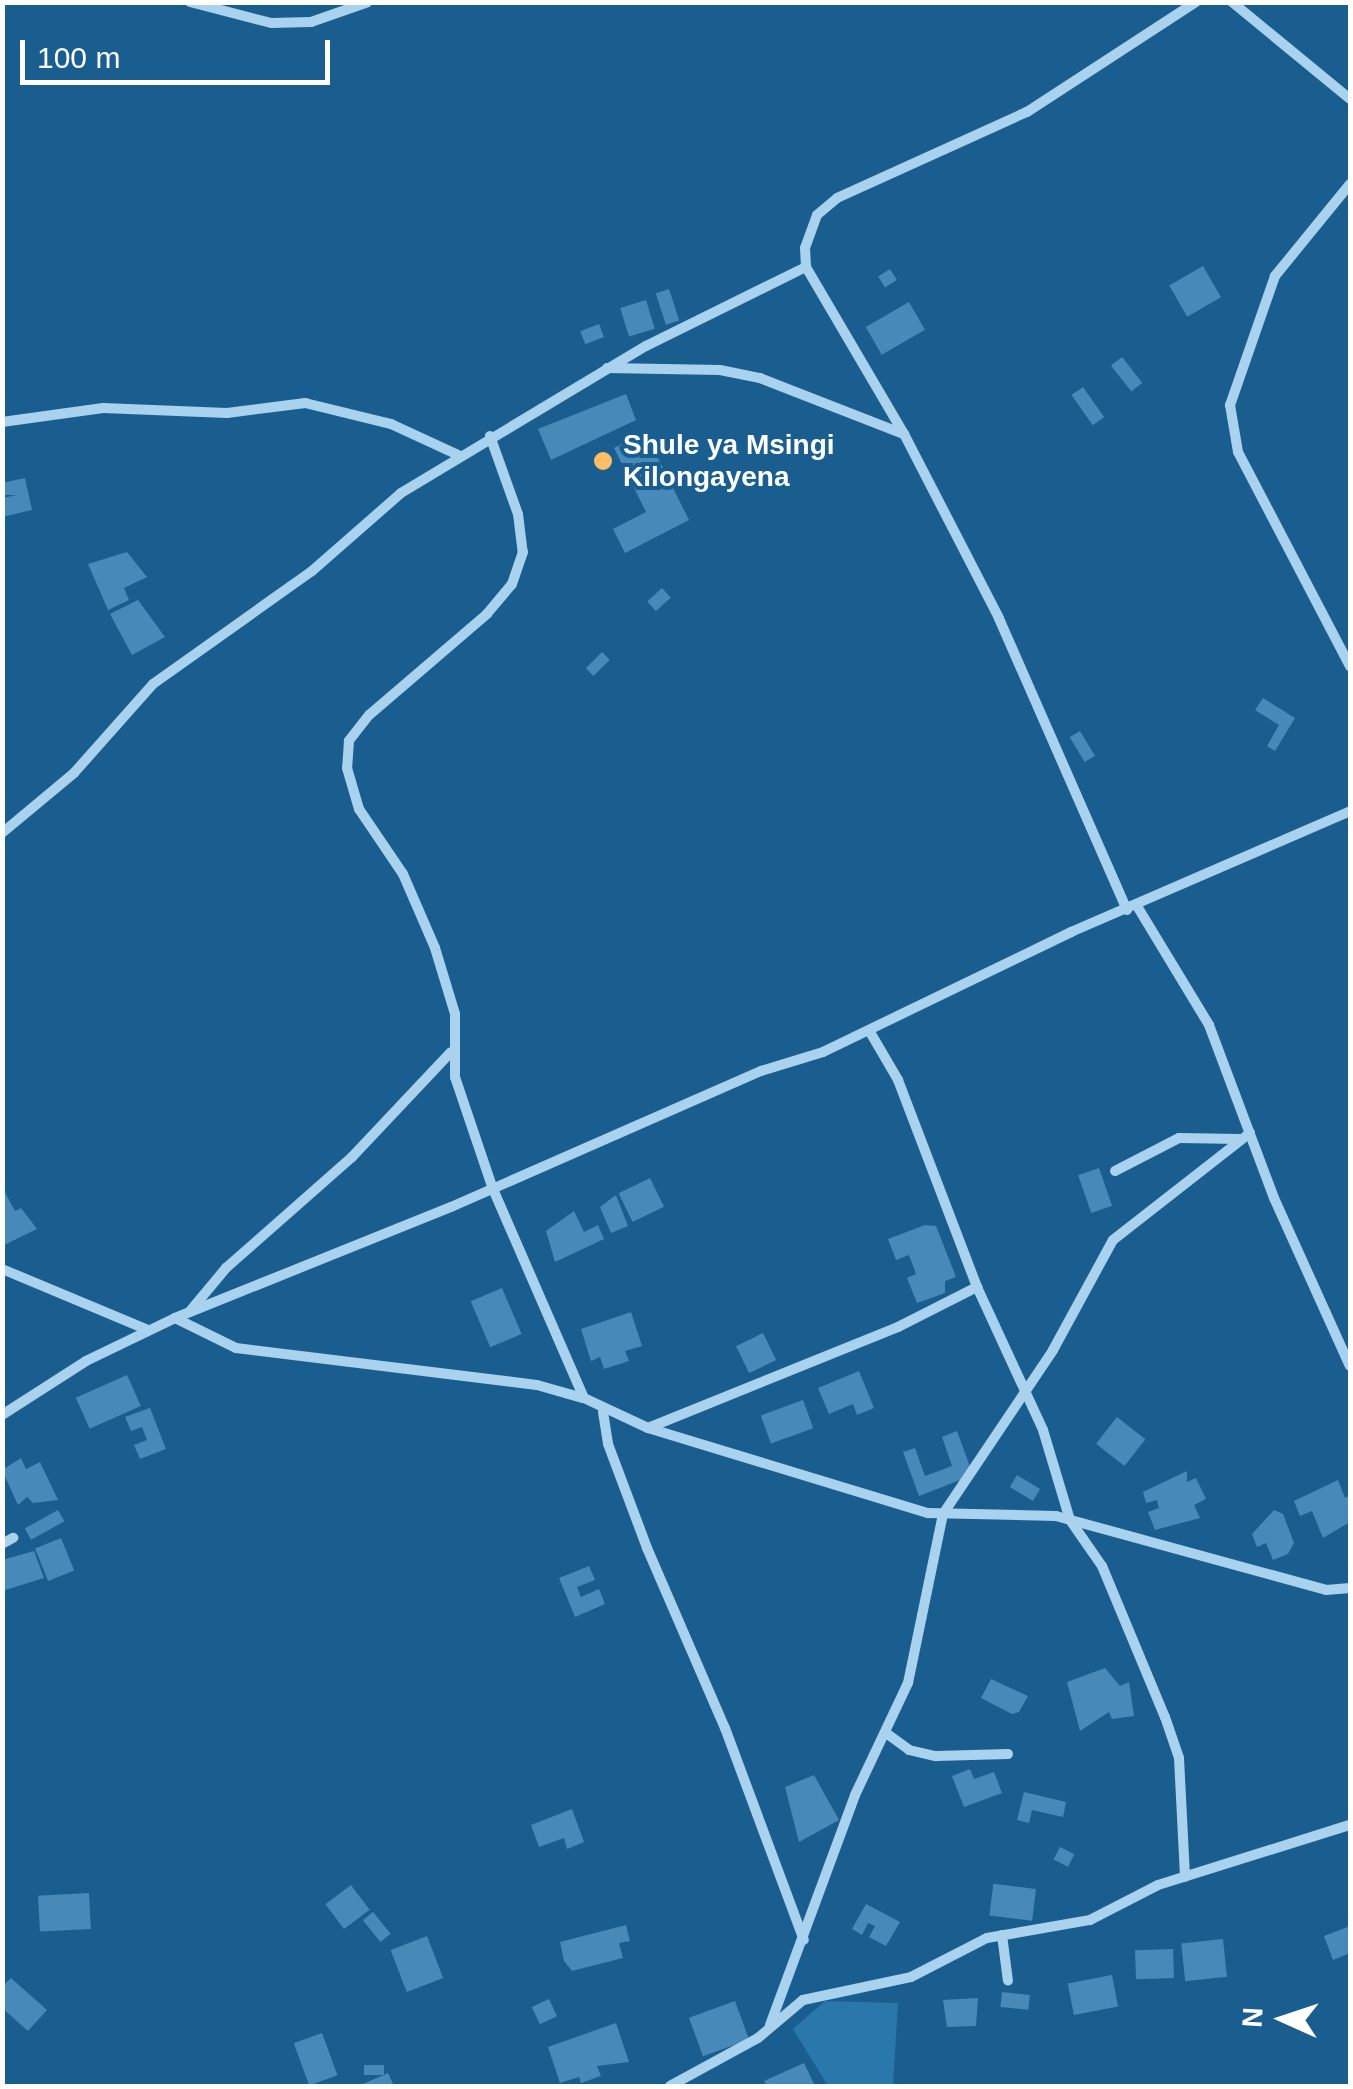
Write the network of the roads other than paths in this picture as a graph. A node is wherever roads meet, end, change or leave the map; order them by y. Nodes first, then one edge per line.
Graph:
1 (190, 2) edge
2 (368, 2) edge
3 (1196, 2) edge
4 (1232, 2) edge
5 (1350, 99) edge
6 (1350, 184) edge
7 (806, 267) junction
8 (606, 368) junction
9 (2, 422) edge
10 (904, 434) junction
11 (490, 436) junction
12 (458, 455) junction
13 (1350, 666) edge
14 (1350, 811) edge
15 (2, 833) edge
16 (1132, 908) junction
17 (870, 1032) junction
18 (453, 1048) junction
19 (1245, 1136) junction
20 (1115, 1170) dead end
21 (493, 1189) junction
22 (2, 1270) edge
23 (977, 1288) junction
24 (190, 1311) junction
25 (175, 1318) junction
26 (148, 1330) junction
27 (1350, 1366) edge
28 (1023, 1392) junction
29 (584, 1398) junction
30 (603, 1412) junction
31 (2, 1415) edge
32 (648, 1428) junction
33 (943, 1514) junction
34 (1070, 1520) junction
35 (1350, 1588) edge
36 (886, 1733) junction
37 (1008, 1754) dead end
38 (1350, 1825) edge
39 (1184, 1877) junction
40 (1002, 1936) junction
41 (804, 1941) junction
42 (1008, 1980) dead end
43 (770, 2025) junction
44 (670, 2086) edge

1 - 2 street
3 - 7 street
4 - 5 street
6 - 13 street
7 - 8 street
7 - 10 street
8 - 10 street
8 - 11 street
9 - 12 street
10 - 16 street
11 - 12 street
11 - 18 street
12 - 15 street
14 - 16 street
16 - 17 street
16 - 19 street
17 - 21 street
17 - 23 street
18 - 21 street
18 - 24 street
19 - 20 street
19 - 27 street
19 - 28 street
21 - 24 street
21 - 29 street
22 - 26 street
23 - 28 street
23 - 32 street
24 - 25 street
25 - 26 street
25 - 29 street
26 - 31 street
28 - 33 street
28 - 34 street
29 - 30 street
30 - 32 street
30 - 41 street
32 - 33 street
33 - 34 street
33 - 36 street
34 - 35 street
34 - 39 street
36 - 37 street
36 - 41 street
38 - 39 street
39 - 40 street
40 - 42 street
40 - 43 street
41 - 43 street
43 - 44 street

